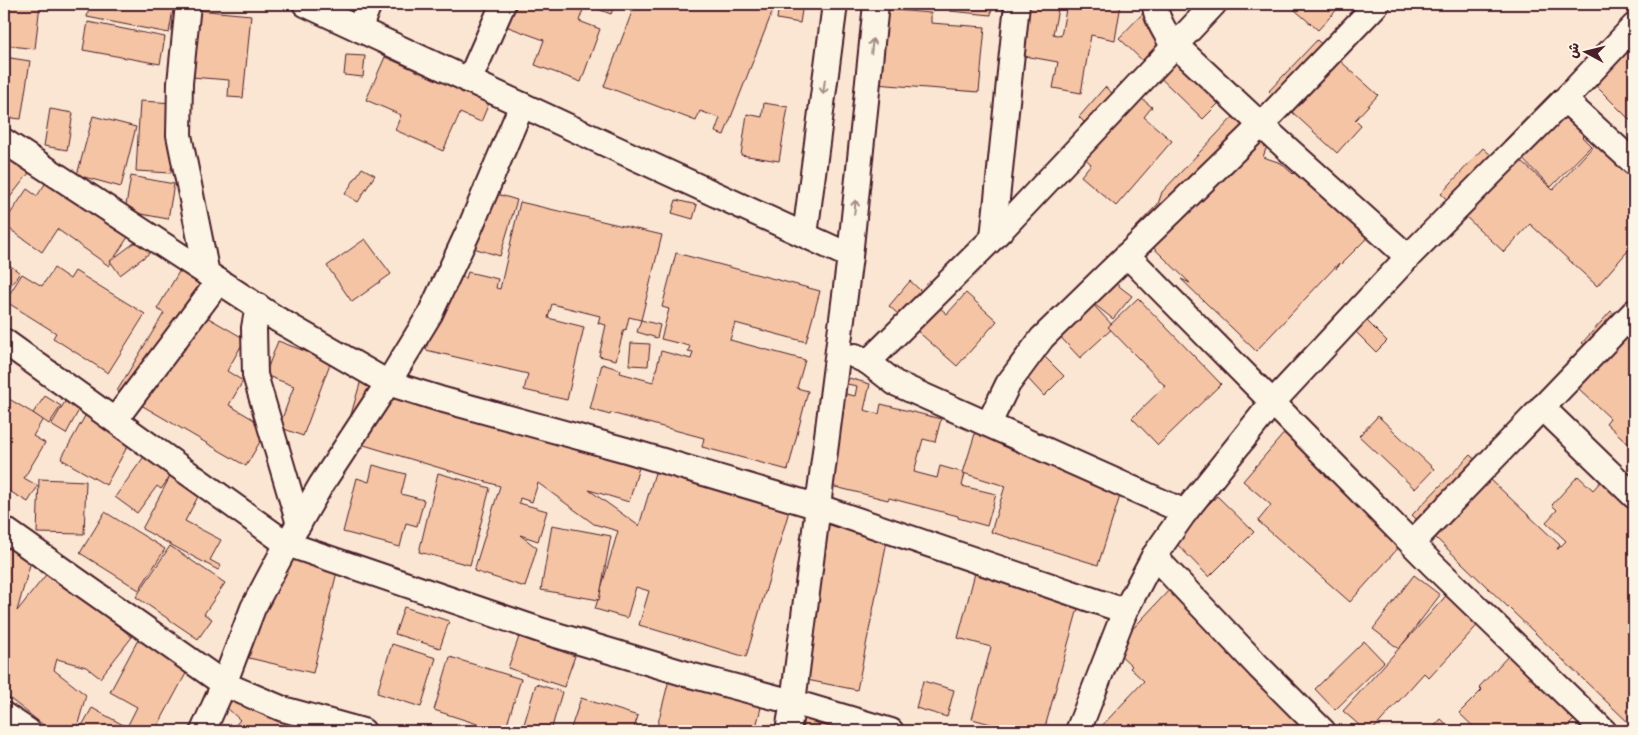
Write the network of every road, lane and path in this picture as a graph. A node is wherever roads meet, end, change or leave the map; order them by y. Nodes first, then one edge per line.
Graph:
1 (188, 4) edge
2 (305, 4) edge
3 (369, 4) edge
4 (503, 4) edge
5 (835, 4) edge
6 (876, 4) edge
7 (1017, 4) edge
8 (1156, 4) edge
9 (1214, 4) edge
10 (1377, 4) edge
11 (1634, 26) edge
12 (359, 29) junction
13 (1175, 45) junction
14 (470, 81) junction
15 (1565, 100) junction
16 (522, 105) junction
17 (1261, 125) junction
18 (4, 141) edge
19 (1634, 163) edge
20 (805, 235) junction
21 (993, 238) junction
22 (1127, 255) junction
23 (850, 256) junction
24 (1408, 257) junction
25 (213, 277) junction
26 (258, 306) junction
27 (1634, 312) edge
28 (5, 346) edge
29 (839, 348) junction
30 (868, 362) junction
31 (388, 383) junction
32 (1272, 403) junction
33 (1542, 407) junction
34 (115, 420) junction
35 (988, 423) junction
36 (1634, 496) edge
37 (819, 507) junction
38 (1185, 512) junction
39 (4, 529) edge
40 (293, 534) junction
41 (1412, 543) junction
42 (1154, 556) junction
43 (1125, 611) junction
44 (224, 684) junction
45 (793, 702) junction
46 (4, 715) edge
47 (28, 731) edge
48 (203, 731) edge
49 (363, 731) edge
50 (788, 731) edge
51 (891, 731) edge
52 (1078, 731) edge
53 (1323, 731) edge
54 (1604, 731) edge

1 - 25 street
2 - 12 street
3 - 12 street
4 - 14 street
5 -> 20 street
23 -> 6 street
7 - 21 street
8 - 13 street
9 - 13 street
10 - 17 street
11 - 15 street
12 - 14 street
13 - 17 street
13 - 21 street
14 - 16 street
15 - 19 street
15 - 24 street
16 - 20 street
16 - 31 street
17 - 22 street
17 - 24 street
18 - 25 street
20 - 23 street
21 - 30 street
22 - 32 street
22 - 35 street
23 - 29 street
24 - 32 street
25 - 26 street
25 - 34 street
26 - 31 street
26 - 40 street
27 - 33 street
28 - 34 street
29 - 30 street
29 - 37 street
30 - 35 street
31 - 37 street
31 - 40 street
32 - 38 street
32 - 41 street
33 - 36 street
33 - 41 street
34 - 40 street
35 - 38 street
37 - 43 street
37 - 45 street
38 - 42 street
39 - 44 street
40 - 44 street
40 - 45 street
41 - 54 street
42 - 43 street
42 - 53 street
43 - 52 street
44 - 48 street
44 - 49 street
45 - 50 street
45 - 51 street
46 - 47 street

